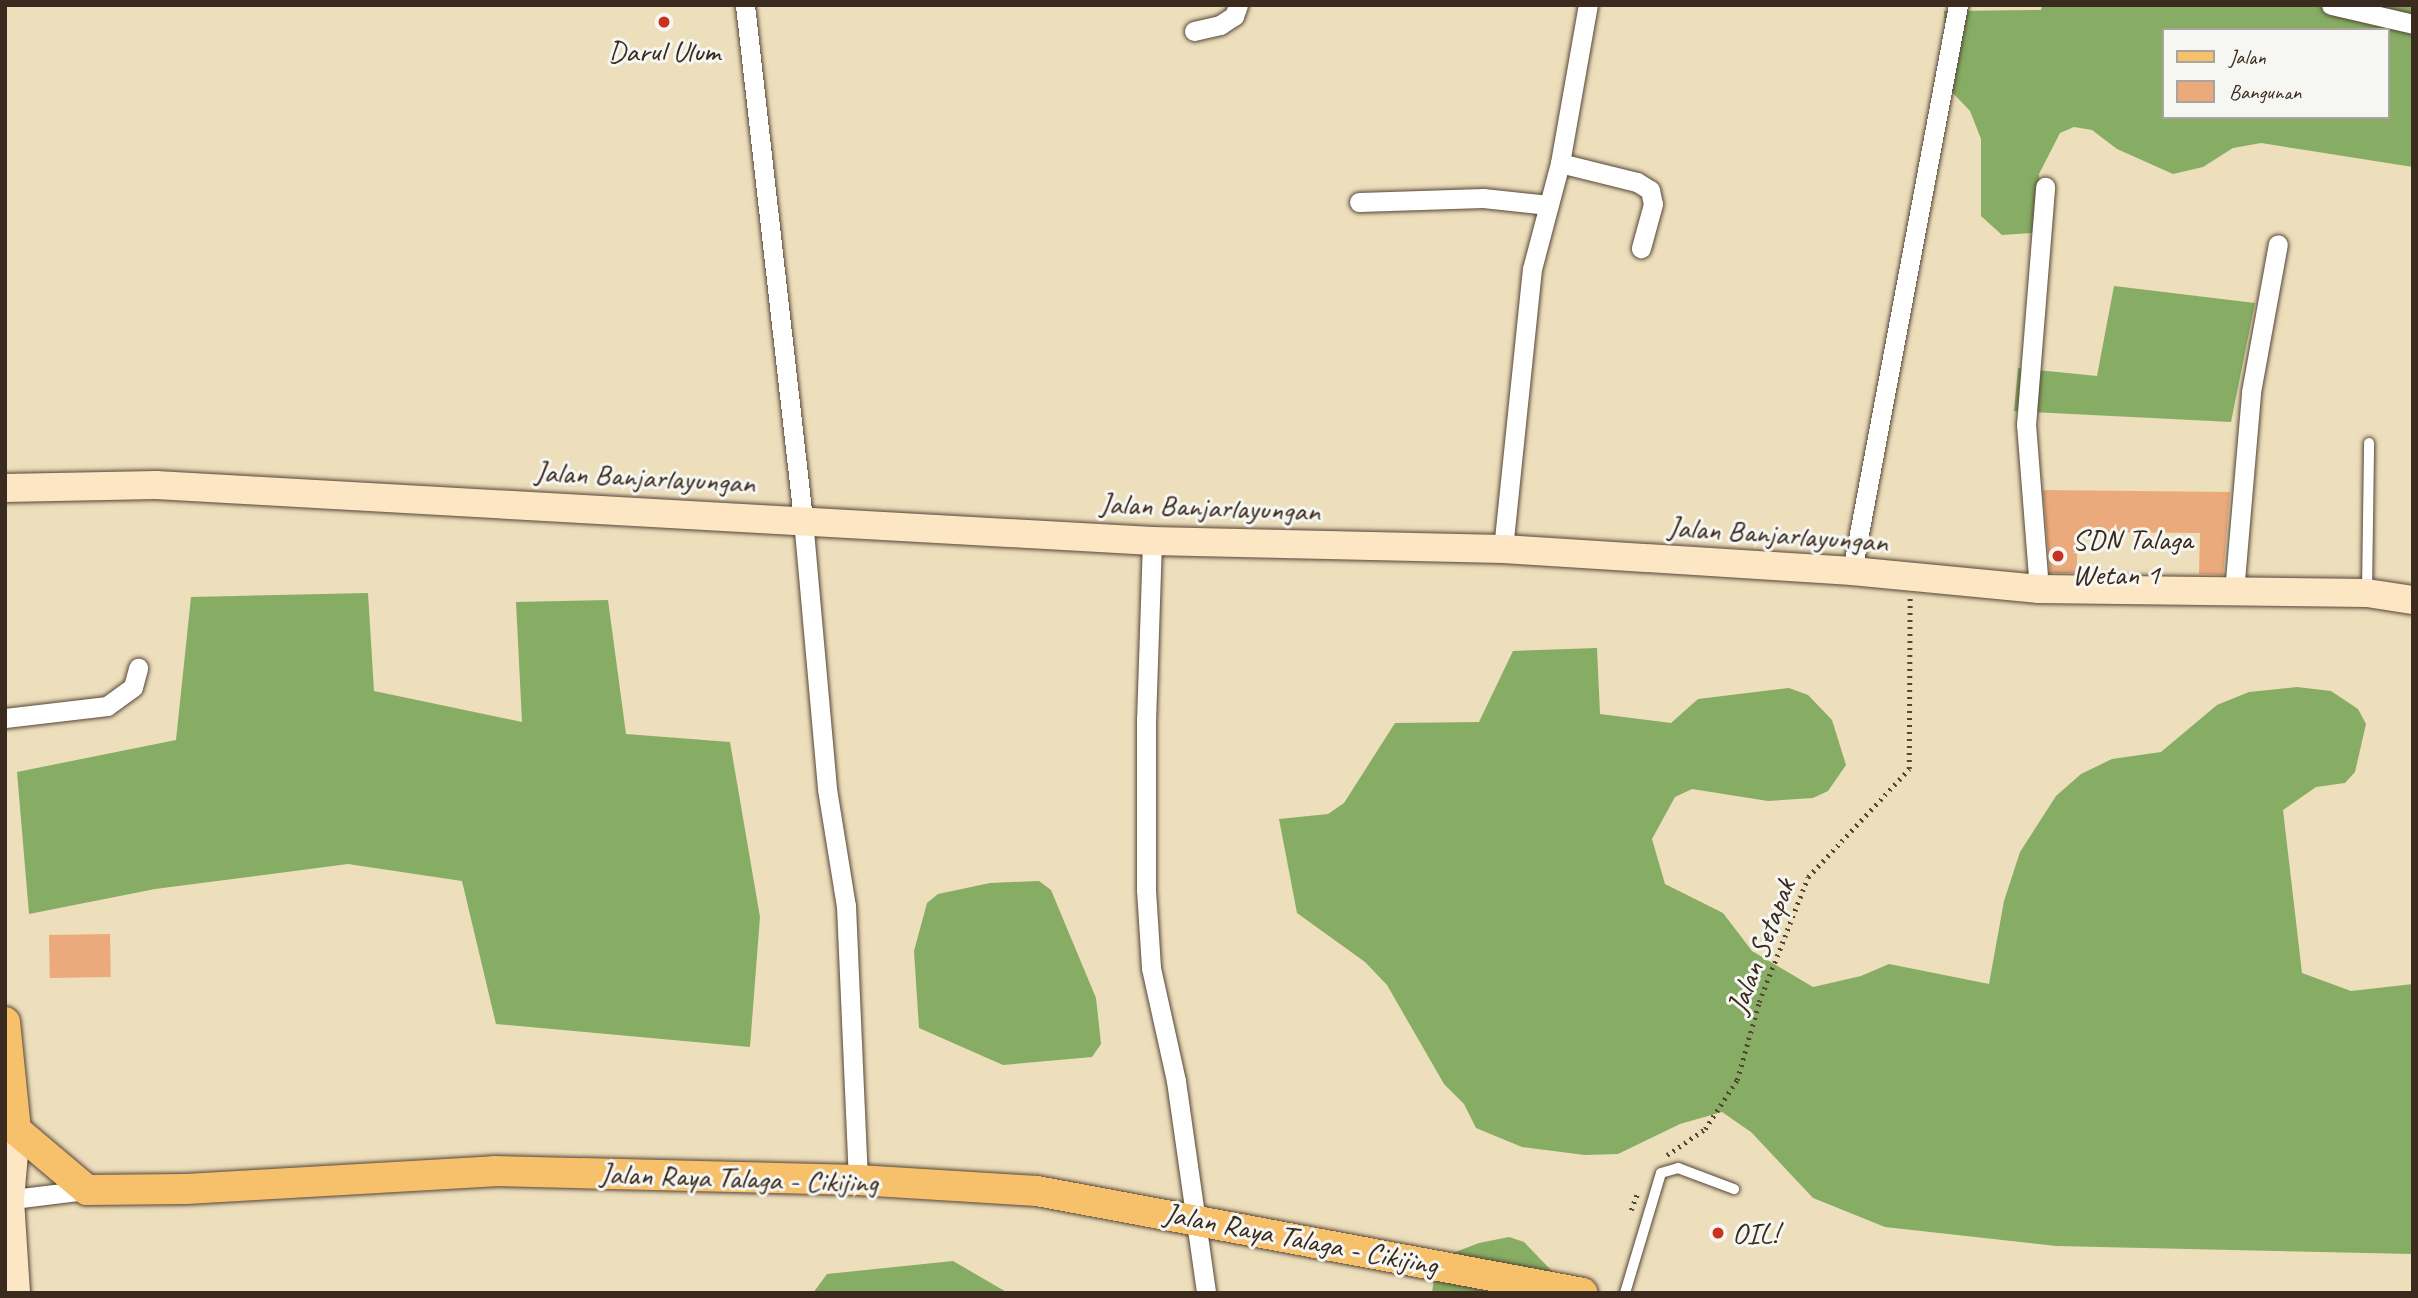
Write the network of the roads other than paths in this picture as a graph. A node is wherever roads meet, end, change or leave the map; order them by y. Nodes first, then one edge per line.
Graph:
1 (745, 5) edge
2 (1238, 5) edge
3 (1588, 5) edge
4 (1958, 5) edge
5 (2331, 5) edge
6 (2413, 24) edge
7 (1194, 31) dead end
8 (1560, 163) junction
9 (2045, 187) dead end
10 (1359, 202) dead end
11 (1549, 205) junction
12 (2278, 244) dead end
13 (1641, 248) dead end
14 (2369, 443) dead end
15 (5, 488) edge
16 (803, 519) junction
17 (1153, 541) junction
18 (1503, 549) junction
19 (1852, 571) junction
20 (2039, 589) junction
21 (2234, 592) junction
22 (2367, 593) junction
23 (2413, 600) edge
24 (138, 668) dead end
25 (5, 718) edge
26 (5, 1022) edge
27 (16, 1130) junction
28 (858, 1181) junction
29 (1734, 1189) dead end
30 (87, 1190) junction
31 (8, 1200) edge
32 (1194, 1218) junction
33 (16, 1293) edge
34 (1206, 1293) edge
35 (1583, 1293) edge
36 (1625, 1293) edge

1 - 16 street
2 - 7 street
3 - 8 street
4 - 19 street
5 - 6 street
8 - 11 street
8 - 13 street
9 - 20 street
10 - 11 street
11 - 18 street
12 - 21 street
14 - 22 lane
15 - 16 street, Jalan Banjarlayungan
16 - 17 street, Jalan Banjarlayungan
16 - 28 street
17 - 18 street, Jalan Banjarlayungan
17 - 32 street
18 - 19 street, Jalan Banjarlayungan
19 - 20 street, Jalan Banjarlayungan
20 - 21 street, Jalan Banjarlayungan
21 - 22 street, Jalan Banjarlayungan
22 - 23 street, Jalan Banjarlayungan
24 - 25 street
26 - 27 main road
27 - 30 main road
27 - 31 street
28 - 30 main road, Jalan Raya Talaga - Cikijing
28 - 32 main road, Jalan Raya Talaga - Cikijing
29 - 36 lane
30 - 31 street
31 - 33 street
32 - 34 street
32 - 35 main road, Jalan Raya Talaga - Cikijing

